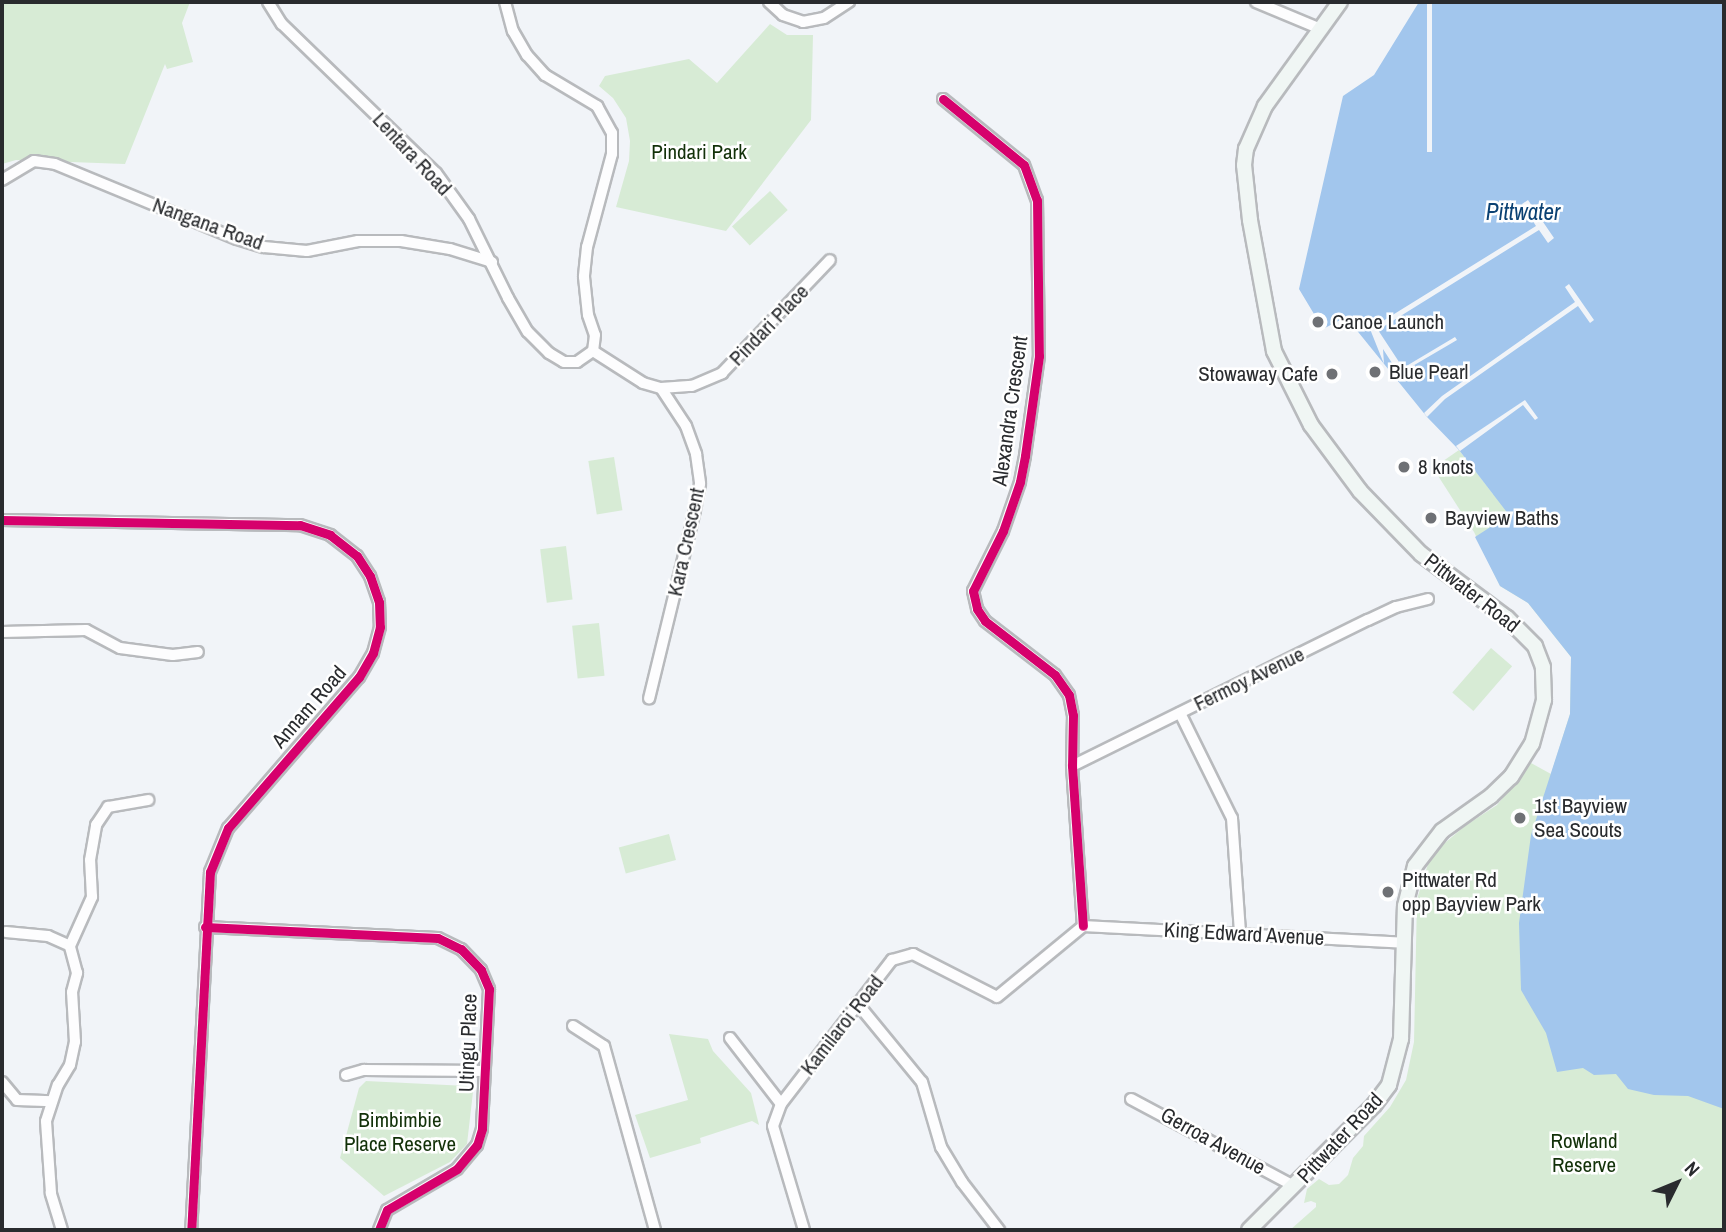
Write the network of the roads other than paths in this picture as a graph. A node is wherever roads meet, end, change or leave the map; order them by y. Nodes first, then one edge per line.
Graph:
1 (268, 2) edge
2 (505, 2) edge
3 (769, 2) edge
4 (849, 2) edge
5 (1256, 2) edge
6 (1340, 2) edge
7 (1321, 29) junction
8 (943, 99) dead end
9 (2, 180) edge
10 (830, 260) dead end
11 (492, 262) junction
12 (593, 351) junction
13 (661, 388) junction
14 (2, 520) edge
15 (1429, 599) dead end
16 (2, 632) edge
17 (198, 652) dead end
18 (649, 698) dead end
19 (1180, 713) junction
20 (1072, 765) junction
21 (148, 800) dead end
22 (1083, 926) junction
23 (205, 927) junction
24 (6, 932) dead end
25 (1240, 933) junction
26 (1405, 943) junction
27 (70, 946) junction
28 (857, 1003) junction
29 (573, 1026) dead end
30 (730, 1038) dead end
31 (485, 1071) junction
32 (346, 1075) dead end
33 (2, 1082) edge
34 (1131, 1100) dead end
35 (52, 1101) junction
36 (781, 1104) junction
37 (1294, 1186) junction
38 (62, 1230) edge
39 (191, 1230) edge
40 (379, 1230) edge
41 (655, 1230) edge
42 (804, 1230) edge
43 (999, 1230) edge
44 (1248, 1230) edge

1 - 11 street, Lentara Road
2 - 12 street
3 - 4 street
5 - 7 street
6 - 7 main road, Pittwater Road
7 - 26 main road, Pittwater Road
8 - 20 street, Alexandra Crescent
9 - 11 street, Nangana Road
10 - 13 street, Pindari Place
11 - 12 street, Lentara Road
12 - 13 street
13 - 18 street, Kara Crescent
14 - 23 street, Annam Road
15 - 19 street, Fermoy Avenue
16 - 17 street
19 - 20 street, Fermoy Avenue
19 - 25 street
20 - 22 street, Alexandra Crescent
21 - 27 street
22 - 25 street, King Edward Avenue
22 - 28 street, Kamilaroi Road
23 - 31 street, Utingu Place
23 - 39 street, Annam Road
24 - 27 street
25 - 26 street, King Edward Avenue
26 - 37 main road, Pittwater Road
27 - 35 street
28 - 36 street, Kamilaroi Road
28 - 43 street
29 - 41 street
30 - 36 street
31 - 32 street
31 - 40 street, Utingu Place
33 - 35 street
34 - 37 street, Gerroa Avenue
35 - 38 street
36 - 42 street
37 - 44 main road, Pittwater Road

